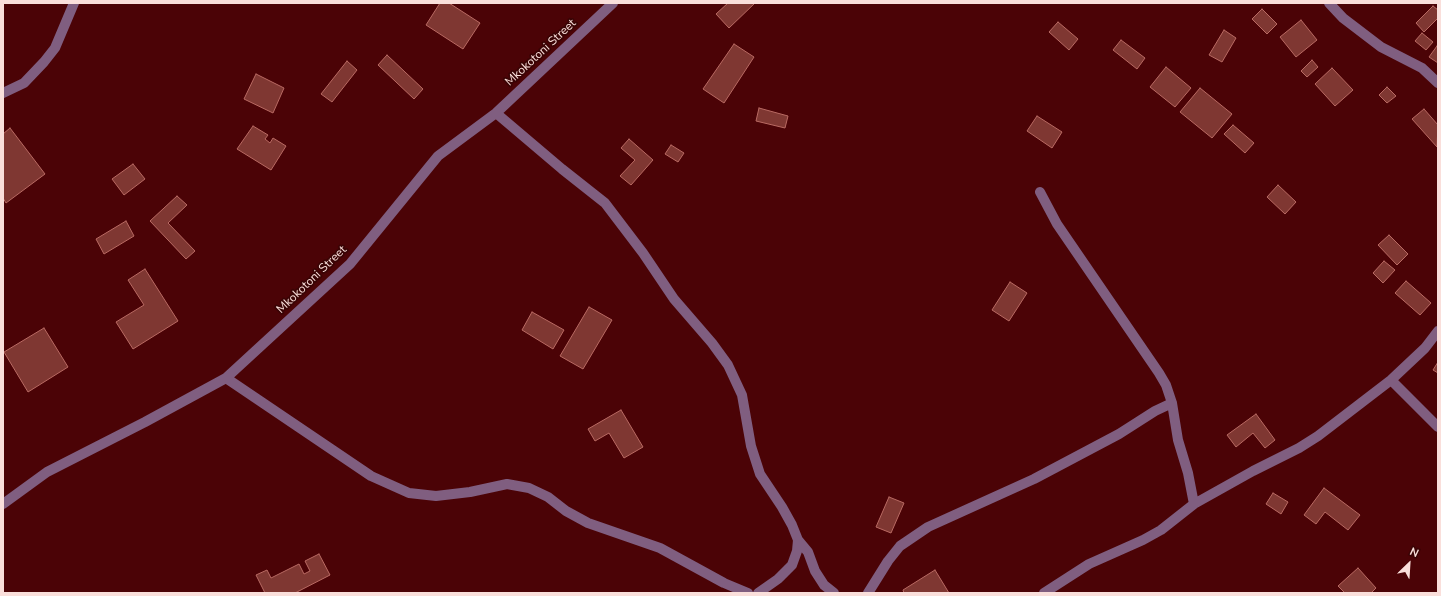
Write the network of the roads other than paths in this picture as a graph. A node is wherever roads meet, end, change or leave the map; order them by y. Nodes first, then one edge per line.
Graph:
1 (74, 3) edge
2 (613, 3) edge
3 (1328, 3) edge
4 (1438, 83) edge
5 (3, 93) edge
6 (496, 113) junction
7 (1040, 192) dead end
8 (1438, 331) edge
9 (226, 378) junction
10 (1391, 380) junction
11 (1172, 403) junction
12 (1438, 427) edge
13 (3, 504) edge
14 (1194, 504) junction
15 (798, 540) junction
16 (748, 593) edge
17 (758, 593) edge
18 (834, 593) edge
19 (868, 593) edge
20 (1044, 593) edge

1 - 5 street
2 - 6 street, Mkokotoni Street
3 - 4 street
6 - 9 street, Mkokotoni Street
6 - 15 street
7 - 11 street
8 - 10 street
9 - 13 street, Mkokotoni Street
9 - 16 street
10 - 12 street
10 - 14 street
11 - 14 street
11 - 19 street
14 - 20 street
15 - 17 street
15 - 18 street

